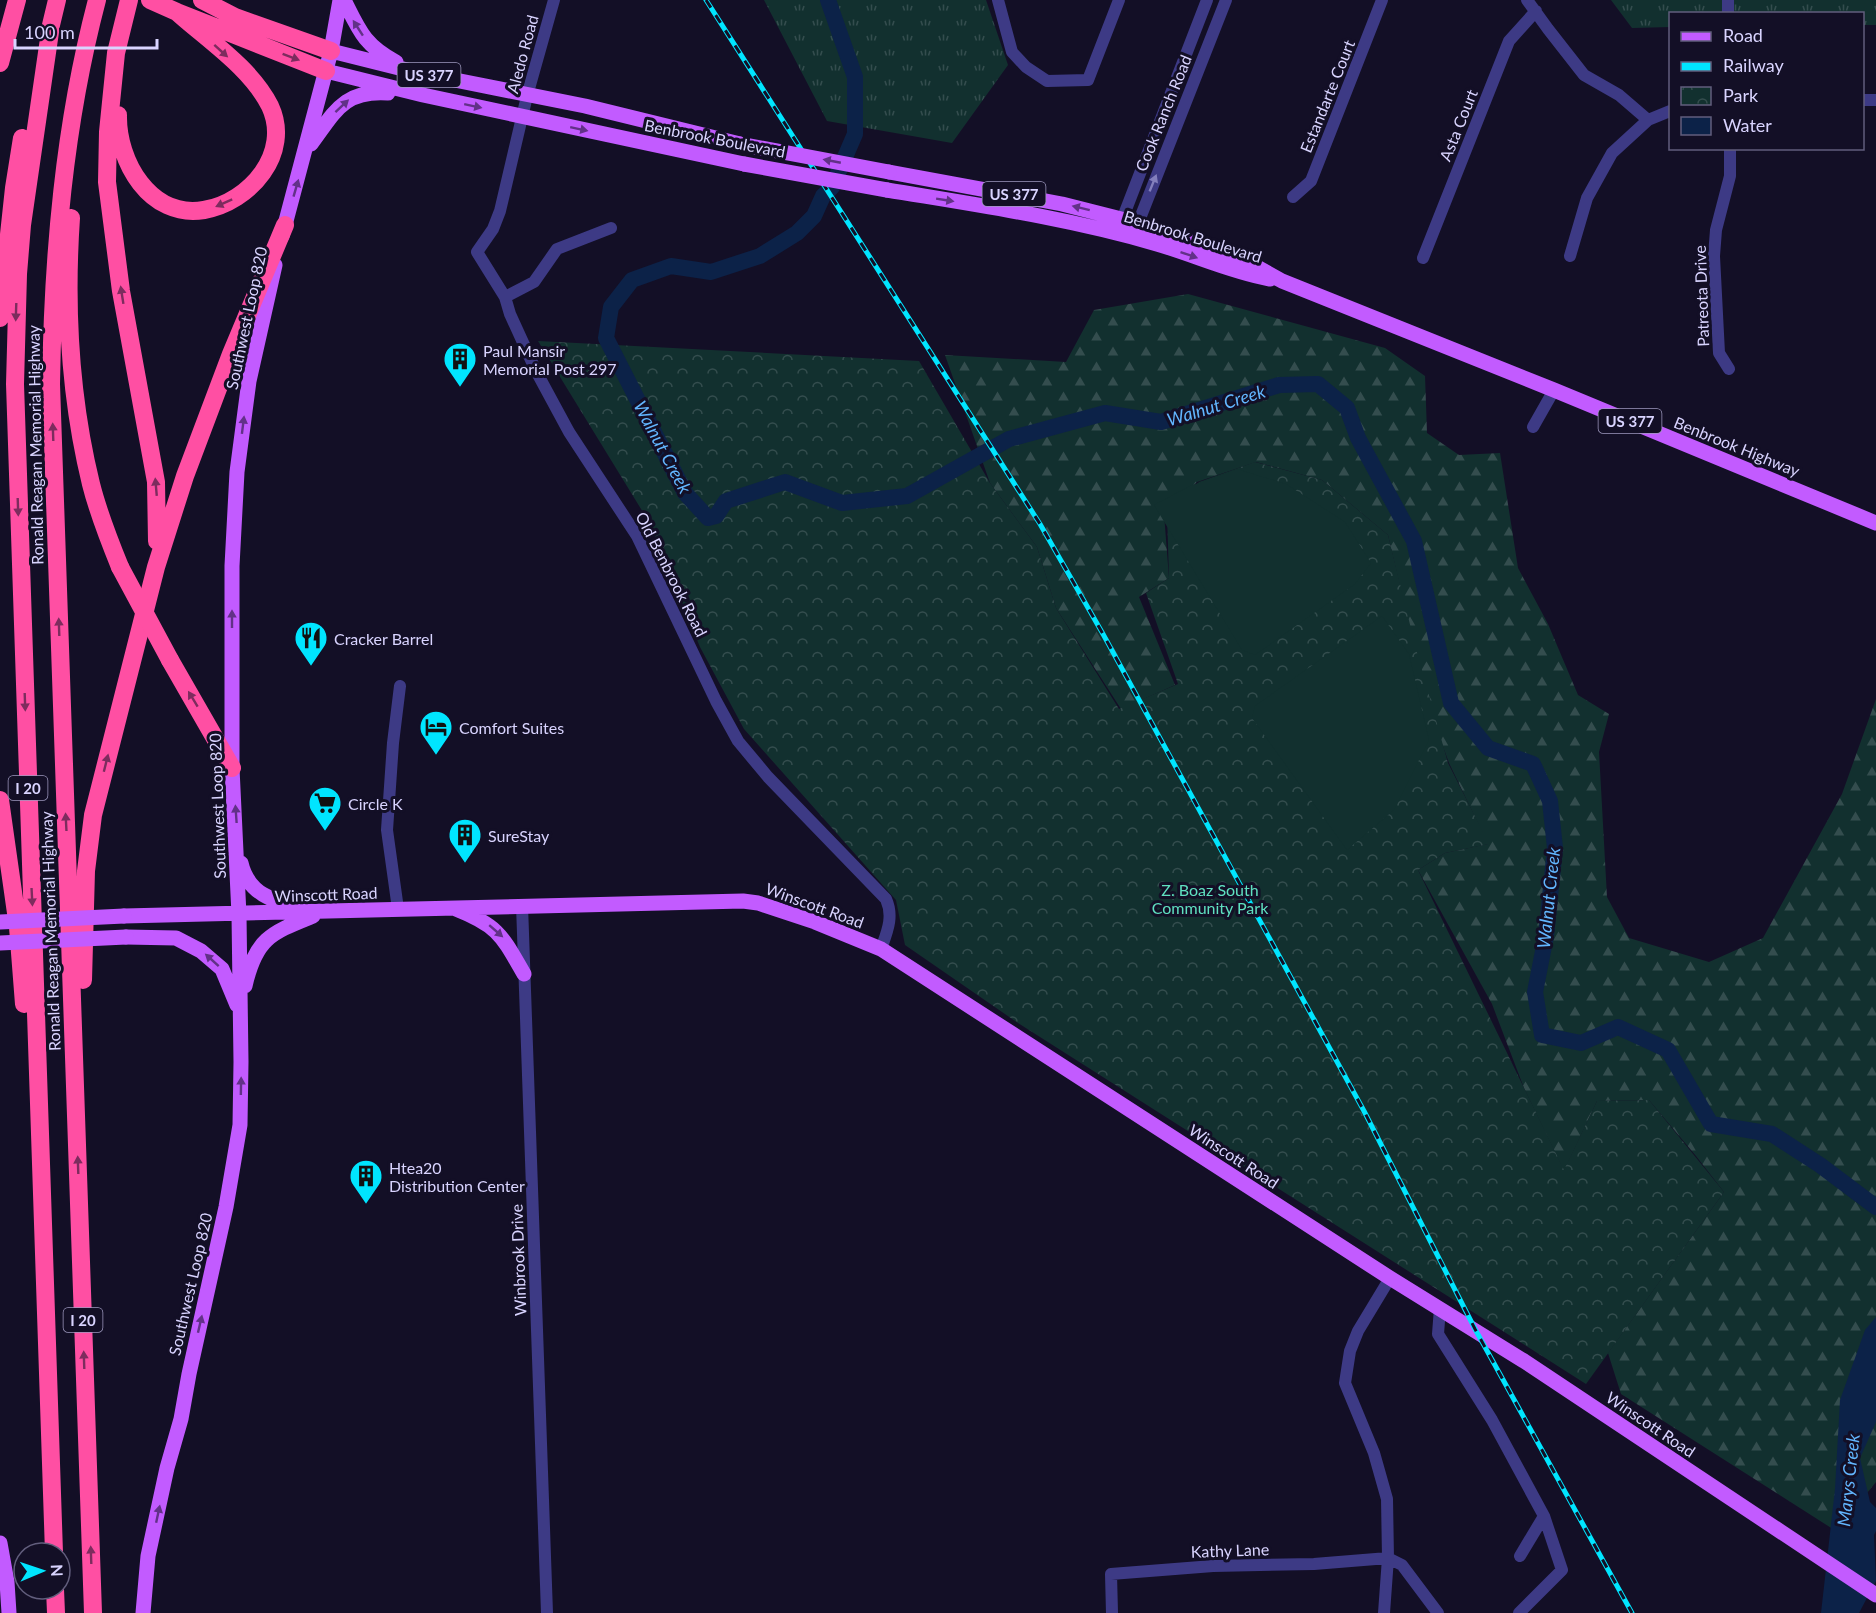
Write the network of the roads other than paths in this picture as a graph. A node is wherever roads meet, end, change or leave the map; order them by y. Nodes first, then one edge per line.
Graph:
1 (57, 0) edge
2 (97, 0) edge
3 (129, 0) edge
4 (202, 0) edge
5 (342, 0) edge
6 (554, 0) edge
7 (998, 0) edge
8 (1119, 0) edge
9 (1207, 0) edge
10 (1226, 0) edge
11 (1382, 0) edge
12 (1527, 0) edge
13 (15, 6) edge
14 (164, 6) edge
15 (1536, 11) junction
16 (51, 25) junction
17 (0, 33) edge
18 (331, 51) junction
19 (116, 53) junction
20 (0, 63) edge
21 (326, 71) junction
22 (414, 72) junction
23 (77, 92) junction
24 (423, 95) junction
25 (527, 96) junction
26 (1669, 112) edge
27 (522, 117) junction
28 (1648, 120) junction
29 (1730, 150) edge
30 (306, 151) junction
31 (1293, 197) dead end
32 (1122, 218) junction
33 (285, 225) junction
34 (611, 228) dead end
35 (1135, 230) junction
36 (1117, 234) junction
37 (1570, 256) dead end
38 (1423, 258) dead end
39 (506, 297) junction
40 (0, 318) edge
41 (1383, 321) joint
42 (1729, 369) dead end
43 (1554, 390) junction
44 (1533, 427) dead end
45 (1876, 523) edge
46 (156, 567) junction
47 (400, 686) dead end
48 (232, 768) junction
49 (0, 800) edge
50 (237, 848) junction
51 (522, 905) junction
52 (451, 907) junction
53 (398, 909) junction
54 (322, 912) junction
55 (239, 915) junction
56 (0, 922) edge
57 (0, 943) edge
58 (881, 949) junction
59 (524, 974) junction
60 (240, 1010) junction
61 (73, 1028) junction
62 (36, 1052) junction
63 (1390, 1278) junction
64 (1440, 1308) junction
65 (1544, 1516) junction
66 (54, 1541) edge
67 (0, 1543) edge
68 (1520, 1556) dead end
69 (1388, 1558) junction
70 (1876, 1595) edge
71 (9, 1613) edge
72 (93, 1613) edge
73 (143, 1613) edge
74 (547, 1613) edge
75 (1112, 1613) edge
76 (1384, 1613) edge
77 (1438, 1613) edge
78 (1519, 1613) edge

1 - 16 highway, Ronald Reagan Memorial Highway / I 20
2 - 23 highway, Ronald Reagan Memorial Highway / I 20
3 - 19 highway
4 - 18 highway, Benbrook Boulevard / US 377
5 - 18 main road, Southwest Loop 820
22 -> 5 main road
6 - 25 street, Aledo Road
7 - 8 street
9 - 32 street, Cook Ranch Road
35 -> 10 street, Cook Ranch Road
11 - 31 street, Estandarte Court
12 - 15 street
13 - 17 highway
13 - 20 highway
14 -> 19 highway
14 -> 21 highway, Benbrook Boulevard / US 377
15 - 28 street
15 - 38 street, Asta Court
16 - 40 highway
16 -> 62 highway, Ronald Reagan Memorial Highway / I 20
18 - 21 main road, Southwest Loop 820
18 - 22 main road, Benbrook Boulevard / US 377
46 -> 19 highway
21 - 24 main road, Benbrook Boulevard / US 377
21 - 30 main road, Southwest Loop 820
22 - 25 main road, Benbrook Boulevard / US 377
48 -> 23 highway, bridge
61 -> 23 highway, Ronald Reagan Memorial Highway / I 20
24 -> 27 main road, Benbrook Boulevard / US 377
30 -> 24 main road
25 - 27 street, Aledo Road
32 -> 25 main road, Benbrook Boulevard / US 377, bridge
26 - 28 street
27 -> 36 main road, Benbrook Boulevard / US 377, bridge
27 - 39 street, Old Benbrook Road
28 - 37 street
29 - 42 street, Patreota Drive
33 -> 30 main road, Southwest Loop 820
32 - 35 main road, Benbrook Boulevard / US 377
32 - 36 street, Cook Ranch Road
33 - 46 highway
48 -> 33 main road, Southwest Loop 820
34 - 39 street
35 - 36 main road, Benbrook Boulevard / US 377
35 - 41 main road, Benbrook Boulevard / US 377
39 - 58 street, Old Benbrook Road
41 - 43 main road, Benbrook Highway / US 377
43 - 44 street
43 - 45 main road, Benbrook Highway / US 377
61 -> 46 highway
47 - 53 street
50 -> 48 main road, Southwest Loop 820
49 - 62 highway
50 - 54 main road
50 - 55 main road, Southwest Loop 820
51 - 52 main road, Winscott Road
51 - 58 main road, Winscott Road
51 - 59 street, Winbrook Drive
52 - 53 main road, Winscott Road
52 -> 59 main road
53 - 54 main road, Winscott Road
54 - 55 main road, Winscott Road
54 - 60 main road
55 - 56 main road, Winscott Road, bridge
55 - 60 main road, Southwest Loop 820
60 -> 57 main road, bridge
58 - 63 main road, Winscott Road
59 - 74 street, Winbrook Drive
73 -> 60 main road, Southwest Loop 820
72 -> 61 highway, Ronald Reagan Memorial Highway / I 20
62 - 66 highway, Ronald Reagan Memorial Highway / I 20
63 - 64 main road, Winscott Road
63 - 69 street
64 - 65 street
64 - 70 main road, Winscott Road
65 - 68 street
65 - 78 street
67 - 71 main road
69 - 75 street, Kathy Lane
69 - 76 street
69 - 77 street

